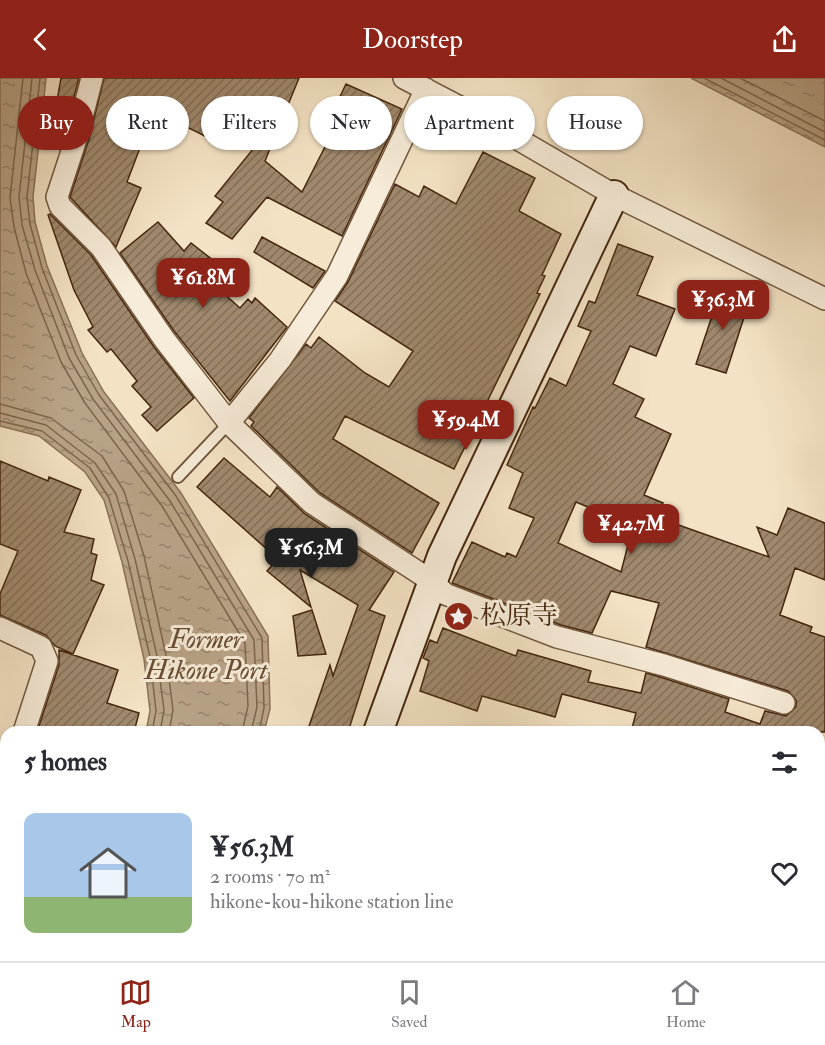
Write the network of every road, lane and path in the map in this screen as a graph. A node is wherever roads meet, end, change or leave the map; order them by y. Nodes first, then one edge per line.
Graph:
1 (92, 78) edge
2 (404, 78) edge
3 (426, 89) junction
4 (614, 195) junction
5 (825, 299) edge
6 (230, 423) junction
7 (178, 477) dead end
8 (433, 582) junction
9 (0, 628) edge
10 (784, 703) dead end
11 (389, 717) edge
12 (26, 726) edge

1 - 6 street
2 - 3 street
3 - 4 street
3 - 6 street
4 - 5 street
4 - 8 main road
6 - 7 lane
6 - 8 street
8 - 10 street
8 - 11 main road
9 - 12 street

